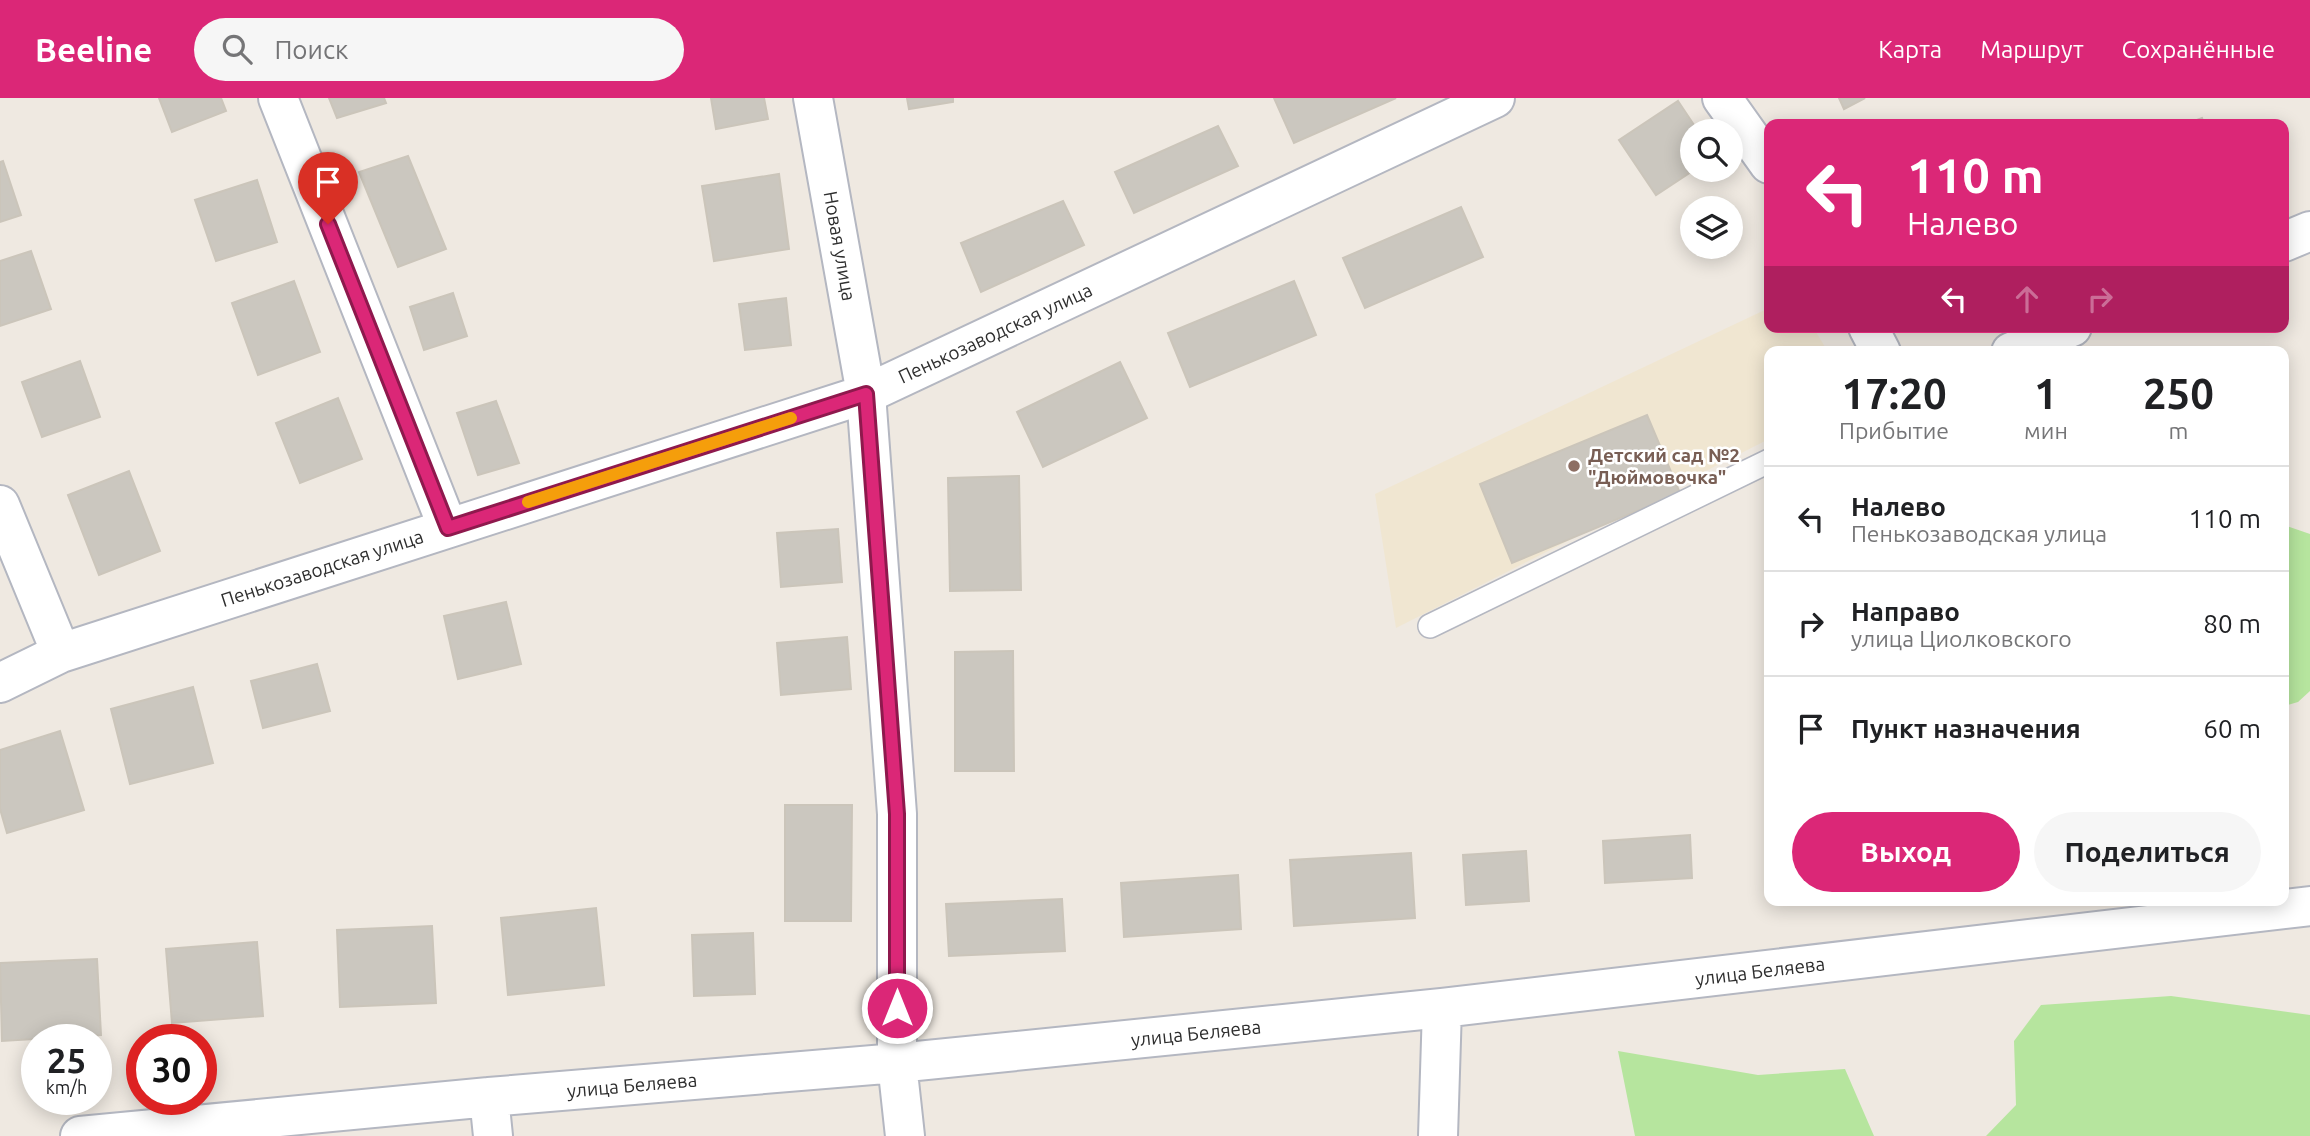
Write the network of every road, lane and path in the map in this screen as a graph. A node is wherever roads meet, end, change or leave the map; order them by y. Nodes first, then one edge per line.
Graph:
1 (278, 98) edge
2 (814, 98) edge
3 (1495, 98) edge
4 (1722, 98) edge
5 (1764, 157) edge
6 (2310, 231) edge
7 (2289, 240) edge
8 (2057, 333) edge
9 (2026, 346) edge
10 (866, 394) junction
11 (1764, 463) edge
12 (0, 505) edge
13 (448, 528) junction
14 (1430, 626) dead end
15 (61, 653) junction
16 (0, 683) edge
17 (2310, 906) edge
18 (1442, 1008) junction
19 (897, 1063) junction
20 (489, 1097) junction
21 (80, 1136) edge
22 (493, 1136) edge
23 (905, 1136) edge
24 (1438, 1136) edge

1 - 13 street
2 - 10 street, Новая улица
3 - 10 street, Пенькозаводская улица
4 - 5 street
6 - 7 street
8 - 9 street
10 - 13 street, Пенькозаводская улица
10 - 19 street, Новая улица
11 - 14 lane
12 - 15 street
13 - 15 street, Пенькозаводская улица
15 - 16 street, Пенькозаводская улица
17 - 18 street, улица Беляева
18 - 19 street, улица Беляева
18 - 24 street
19 - 20 street, улица Беляева
19 - 23 street, Новая улица
20 - 21 street, улица Беляева
20 - 22 street

